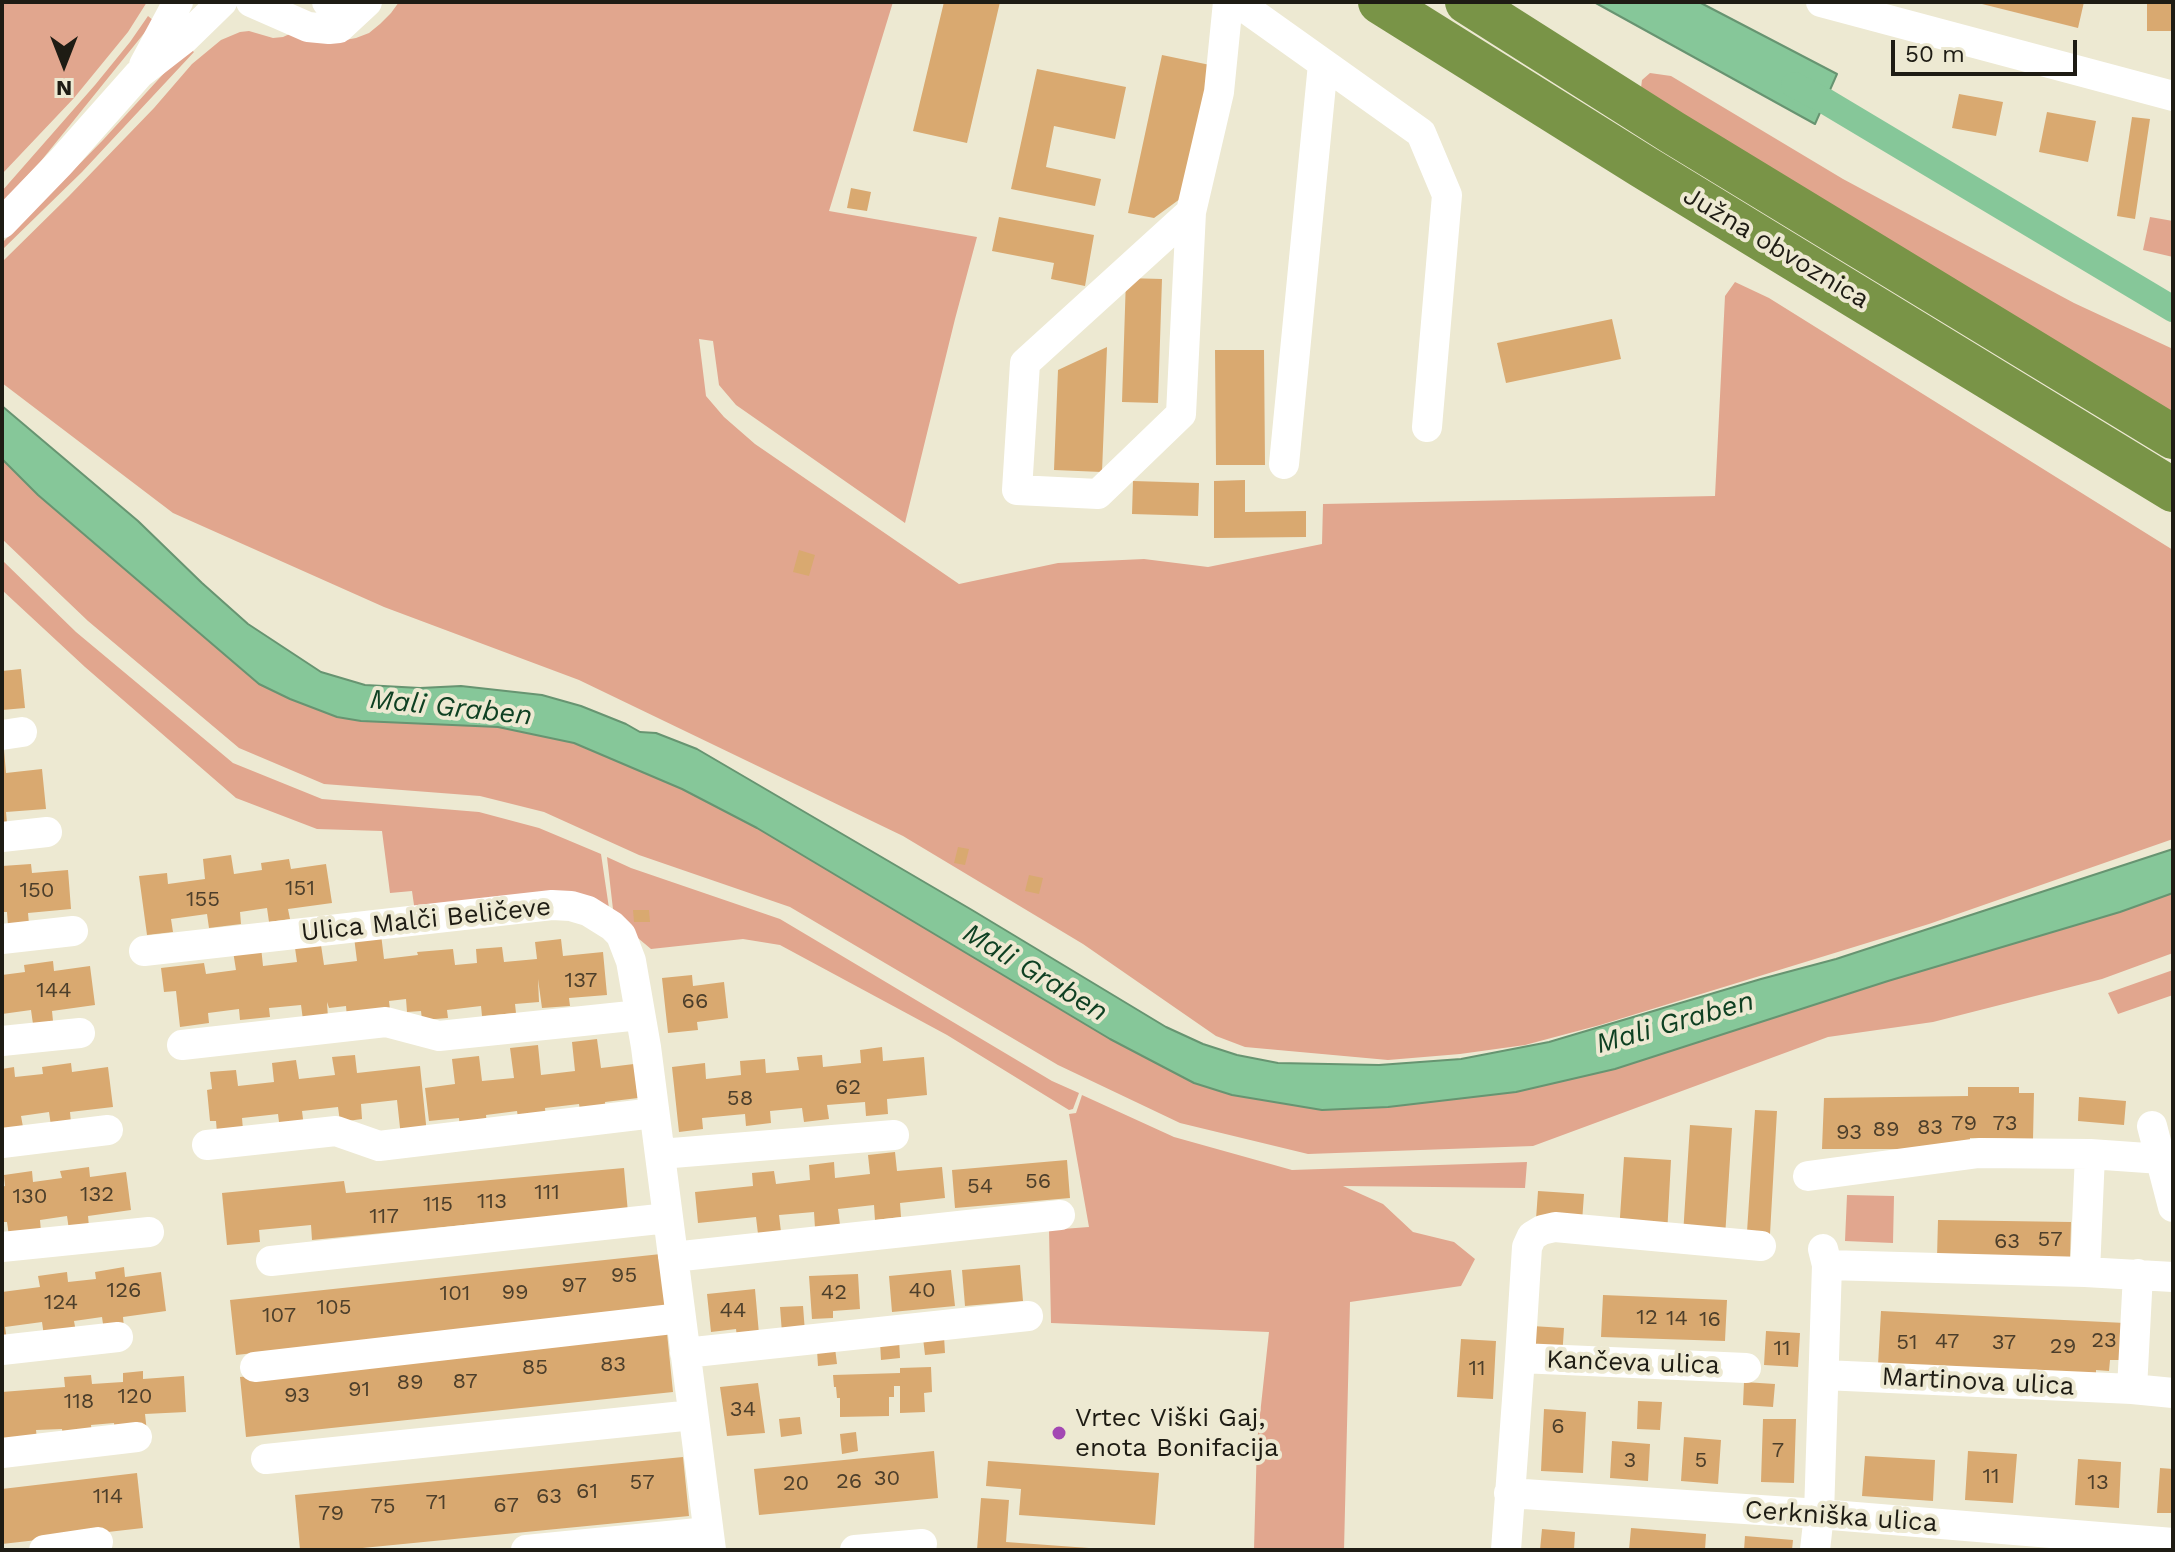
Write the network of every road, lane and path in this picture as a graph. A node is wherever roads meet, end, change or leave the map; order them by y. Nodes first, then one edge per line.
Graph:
1 (178, 2) edge
2 (222, 2) edge
3 (251, 2) edge
4 (327, 2) edge
5 (1228, 2) edge
6 (1237, 2) edge
7 (1380, 2) edge
8 (1467, 2) edge
9 (1821, 2) edge
10 (364, 4) edge
11 (1323, 64) junction
12 (139, 74) junction
13 (2173, 96) edge
14 (1191, 212) junction
15 (2, 223) edge
16 (1427, 427) dead end
17 (2173, 437) edge
18 (1284, 464) dead end
19 (2173, 490) edge
20 (47, 832) dead end
21 (2, 837) edge
22 (73, 931) dead end
23 (2, 939) edge
24 (144, 951) dead end
25 (640, 1015) junction
26 (80, 1033) dead end
27 (2, 1041) edge
28 (182, 1045) dead end
29 (654, 1113) junction
30 (2152, 1126) dead end
31 (108, 1130) dead end
32 (894, 1135) dead end
33 (2, 1143) edge
34 (207, 1145) dead end
35 (660, 1154) junction
36 (2090, 1154) junction
37 (2161, 1159) junction
38 (1808, 1176) dead end
39 (2173, 1207) edge
40 (1060, 1215) dead end
41 (668, 1218) junction
42 (149, 1232) dead end
43 (1761, 1246) dead end
44 (2, 1247) edge
45 (673, 1257) junction
46 (271, 1261) dead end
47 (2085, 1272) junction
48 (2138, 1274) junction
49 (2173, 1277) edge
50 (1028, 1316) dead end
51 (681, 1318) junction
52 (118, 1337) dead end
53 (2, 1350) edge
54 (685, 1353) junction
55 (1520, 1358) junction
56 (255, 1367) dead end
57 (1746, 1368) dead end
58 (1824, 1375) junction
59 (2132, 1389) junction
60 (2173, 1393) edge
61 (693, 1415) junction
62 (137, 1437) dead end
63 (2, 1453) edge
64 (266, 1459) dead end
65 (1509, 1493) junction
66 (1819, 1514) junction
67 (709, 1541) edge
68 (98, 1542) dead end
69 (2173, 1543) edge
70 (922, 1544) dead end
71 (44, 1550) edge
72 (526, 1550) edge
73 (855, 1550) edge
74 (1506, 1550) edge
75 (1815, 1550) edge

1 - 12 street
2 - 12 street
3 - 10 street
4 - 10 street
5 - 14 street
6 - 11 street
7 - 19 highway, Južna obvoznica
8 - 17 highway, Južna obvoznica
9 - 13 street
11 - 16 street
11 - 18 street
12 - 15 street
14 - 14 street
20 - 21 street
22 - 23 street
24 - 25 street, Ulica Malči Beličeve
25 - 28 street
25 - 29 street, Ulica Malči Beličeve
26 - 27 street
29 - 34 street
29 - 35 street, Ulica Malči Beličeve
30 - 37 street
31 - 33 street
32 - 35 street
35 - 41 street, Ulica Malči Beličeve
36 - 37 street
36 - 38 street
36 - 47 street
37 - 39 street
40 - 45 street
41 - 45 street, Ulica Malči Beličeve
41 - 46 street
42 - 44 street
43 - 55 street
45 - 51 street, Ulica Malči Beličeve
47 - 48 street
47 - 58 street
48 - 49 street
48 - 59 street
50 - 54 street
51 - 54 street, Ulica Malči Beličeve
51 - 56 street
52 - 53 street
54 - 61 street, Ulica Malči Beličeve
55 - 57 street, Kančeva ulica
55 - 65 street, Kančeva ulica
58 - 59 street, Martinova ulica
58 - 66 street
59 - 60 street, Martinova ulica
61 - 64 street
61 - 67 street, Ulica Malči Beličeve
62 - 63 street
65 - 66 street, Cerkniška ulica
65 - 74 street, Kančeva ulica
66 - 69 street, Cerkniška ulica
66 - 75 street
67 - 72 street
68 - 71 street
70 - 73 street

